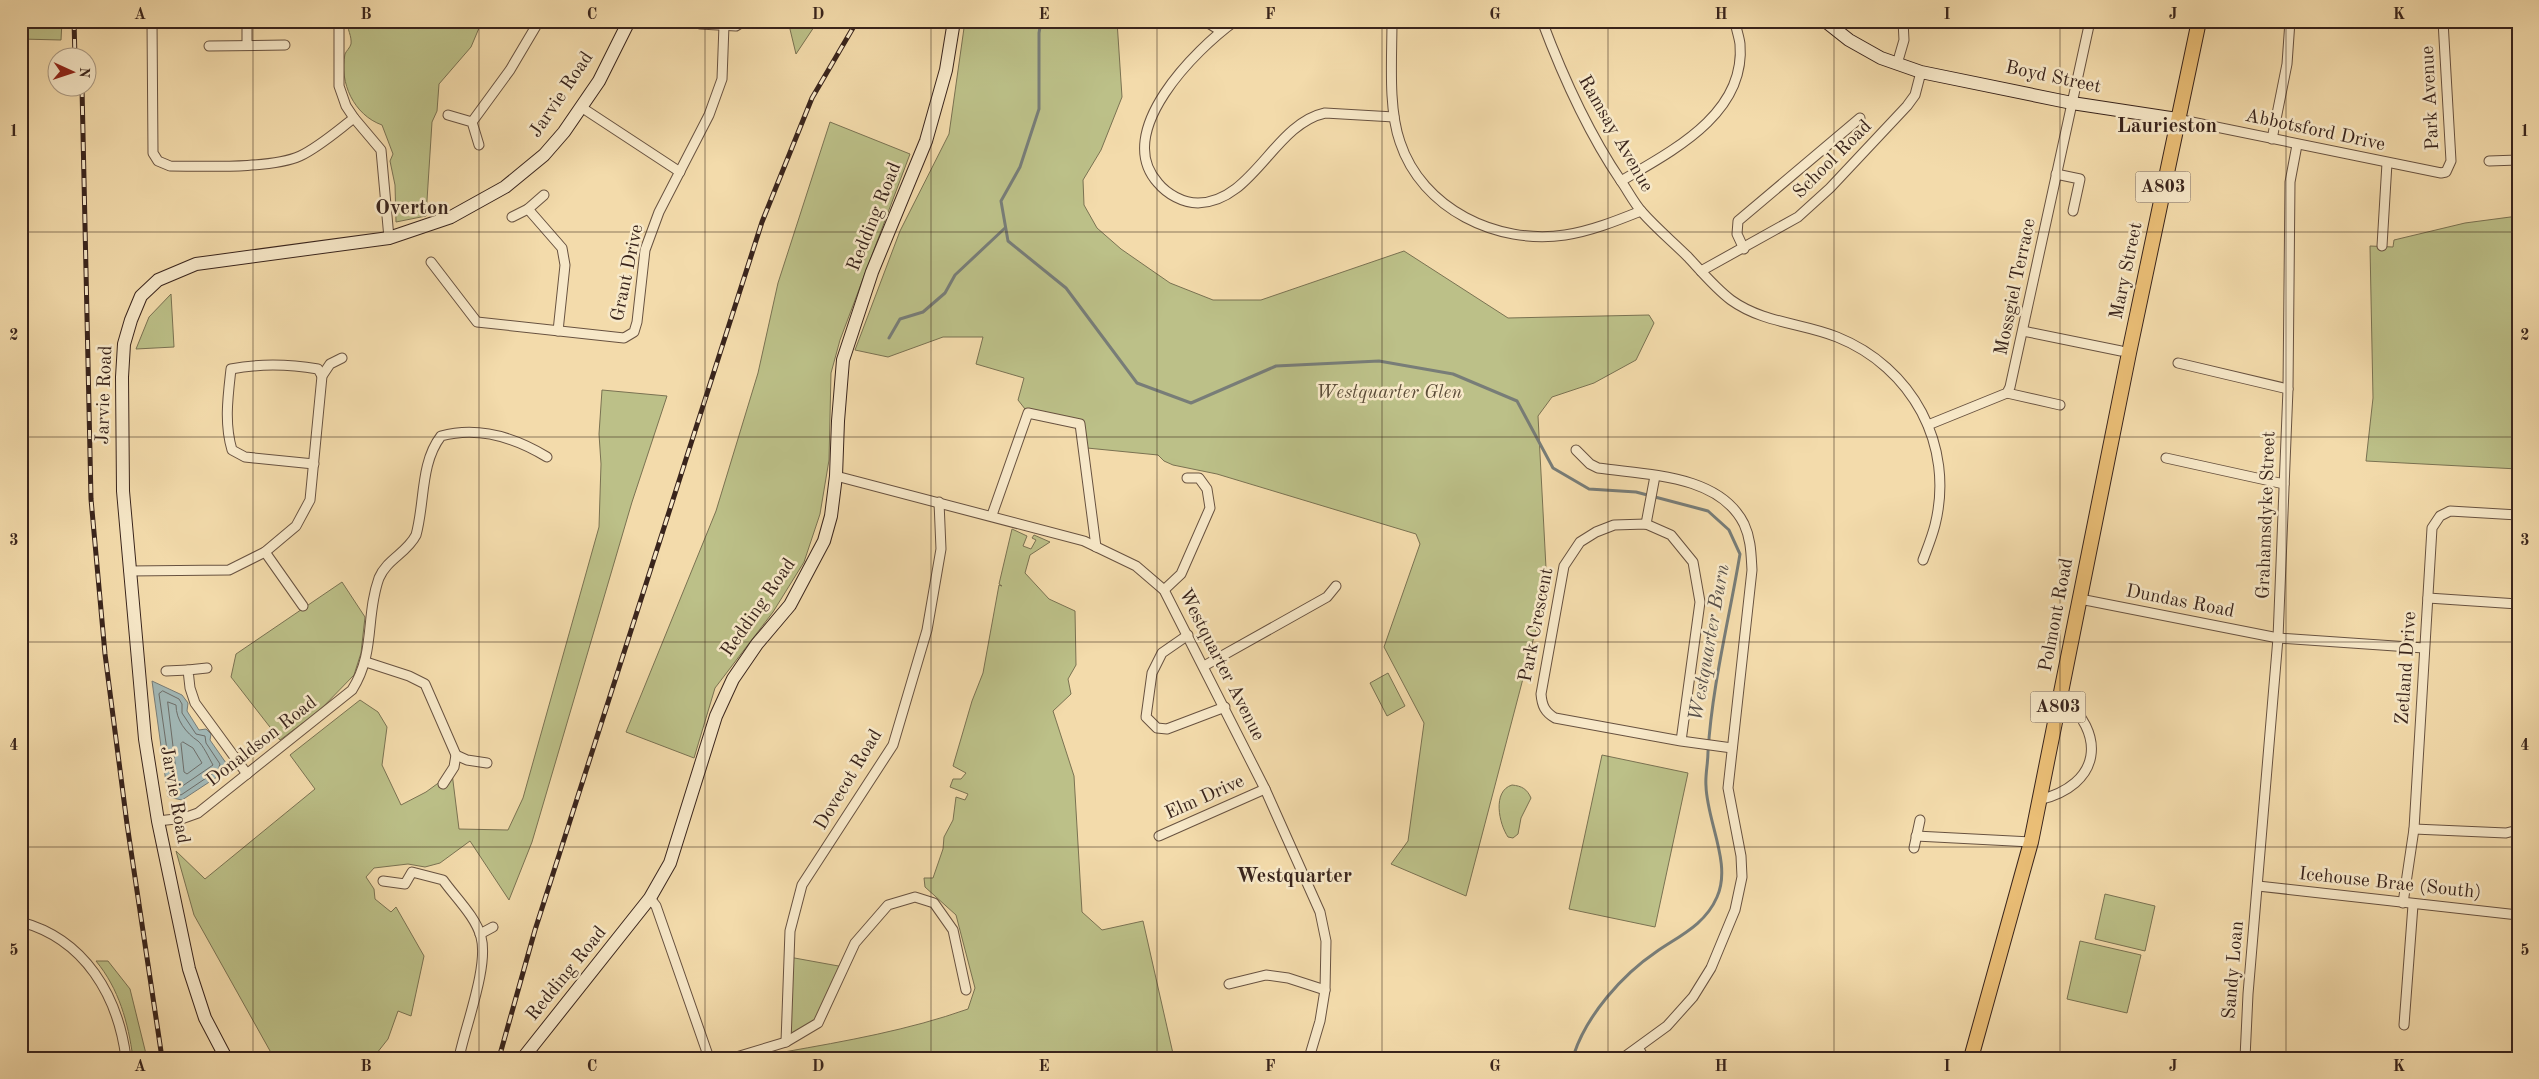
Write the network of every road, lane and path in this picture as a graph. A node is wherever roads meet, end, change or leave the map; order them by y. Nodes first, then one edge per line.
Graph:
1 (152, 21) edge
2 (247, 21) edge
3 (340, 21) edge
4 (539, 21) edge
5 (629, 21) edge
6 (744, 21) edge
7 (954, 21) edge
8 (1205, 21) edge
9 (1235, 21) edge
10 (1392, 21) edge
11 (1542, 21) edge
12 (1735, 21) edge
13 (1825, 21) edge
14 (1903, 21) edge
15 (2090, 21) edge
16 (2199, 21) edge
17 (2290, 21) edge
18 (2443, 21) edge
19 (700, 24) dead end
20 (724, 25) junction
21 (1221, 31) junction
22 (247, 45) junction
23 (284, 45) dead end
24 (209, 46) dead end
25 (1897, 64) junction
26 (1921, 72) junction
27 (2072, 103) junction
28 (581, 107) junction
29 (448, 114) dead end
30 (1394, 117) junction
31 (354, 118) junction
32 (1860, 118) dead end
33 (2177, 119) junction
34 (472, 122) junction
35 (2272, 139) junction
36 (479, 145) dead end
37 (2297, 145) junction
38 (2518, 160) edge
39 (2489, 161) dead end
40 (2387, 163) junction
41 (680, 172) junction
42 (2446, 172) joint
43 (2056, 174) junction
44 (1621, 181) junction
45 (544, 195) dead end
46 (528, 209) junction
47 (1641, 211) junction
48 (2073, 211) dead end
49 (512, 216) dead end
50 (389, 238) junction
51 (2382, 246) dead end
52 (1744, 249) junction
53 (431, 262) dead end
54 (1701, 271) junction
55 (558, 331) junction
56 (2023, 331) junction
57 (2125, 352) junction
58 (342, 358) dead end
59 (2178, 363) dead end
60 (322, 376) junction
61 (2288, 389) junction
62 (2007, 393) junction
63 (2060, 405) dead end
64 (1928, 425) junction
65 (1576, 450) dead end
66 (547, 457) dead end
67 (2166, 458) dead end
68 (314, 464) junction
69 (836, 476) junction
70 (1655, 476) junction
71 (1187, 478) dead end
72 (2284, 484) junction
73 (938, 502) junction
74 (2518, 514) edge
75 (992, 515) junction
76 (1646, 524) junction
77 (1096, 547) junction
78 (265, 552) junction
79 (1923, 560) dead end
80 (128, 571) junction
81 (1336, 586) dead end
82 (1164, 590) junction
83 (2428, 598) junction
84 (2080, 599) junction
85 (2518, 604) edge
86 (303, 606) dead end
87 (1188, 635) junction
88 (2278, 638) junction
89 (2424, 648) junction
90 (366, 662) junction
91 (1204, 666) junction
92 (207, 668) dead end
93 (188, 670) junction
94 (166, 671) dead end
95 (2060, 695) junction
96 (1225, 707) junction
97 (1682, 741) junction
98 (1732, 748) junction
99 (456, 755) junction
100 (487, 763) dead end
101 (247, 774) junction
102 (443, 784) dead end
103 (1265, 789) junction
104 (2039, 800) junction
105 (158, 820) junction
106 (1920, 820) dead end
107 (2414, 829) junction
108 (2518, 830) edge
109 (1159, 836) dead end
110 (1916, 836) junction
111 (2031, 842) junction
112 (1914, 848) dead end
113 (435, 867) dead end
114 (432, 877) junction
115 (383, 881) dead end
116 (2258, 886) junction
117 (650, 898) junction
118 (2403, 903) junction
119 (2412, 905) junction
120 (2518, 915) edge
121 (21, 922) edge
122 (493, 927) dead end
123 (480, 934) junction
124 (1229, 984) dead end
125 (966, 990) dead end
126 (1325, 990) junction
127 (2404, 1025) dead end
128 (786, 1042) junction
129 (1638, 1049) junction
130 (459, 1055) edge
131 (529, 1056) edge
132 (126, 1058) edge
133 (226, 1058) edge
134 (709, 1058) edge
135 (733, 1058) edge
136 (1309, 1058) edge
137 (1623, 1058) edge
138 (1644, 1058) edge
139 (1971, 1058) edge
140 (2245, 1058) edge

1 - 31 street
2 - 22 street
3 - 31 street
4 - 34 street
5 - 28 street, Jarvie Road
6 - 20 street
7 - 69 street, Redding Road
8 - 21 street
9 - 21 street
10 - 30 street
11 - 44 street, Ramsay Avenue
12 - 44 street
13 - 25 street
14 - 25 street
15 - 27 street, Mossgiel Terrace
16 - 33 main road, Mary Street / A803
17 - 35 street
18 - 42 street, Park Avenue
19 - 20 street
20 - 41 street
21 - 30 street
22 - 23 street
22 - 24 street
25 - 26 street
26 - 27 street, Boyd Street
26 - 52 street, School Road
27 - 33 street, Boyd Street
27 - 43 street, Mossgiel Terrace
28 - 41 street
28 - 50 street, Jarvie Road
29 - 34 street
30 - 47 street
31 - 50 street
32 - 52 street, School Road
33 - 35 street, Abbotsford Drive
33 - 57 main road, Mary Street / A803
34 - 36 street
35 - 37 street, Abbotsford Drive
37 - 40 street, Abbotsford Drive
37 - 61 street, Grahamsdyke Street
38 - 39 street
40 - 42 street, Abbotsford Drive
40 - 51 street
41 - 55 street, Grant Drive
43 - 48 street
43 - 56 street, Mossgiel Terrace
44 - 47 street, Ramsay Avenue
45 - 46 street
46 - 49 street
46 - 55 street
47 - 54 street, Ramsay Avenue
50 - 80 street, Jarvie Road
52 - 54 street, School Road
53 - 55 street, Grant Drive
54 - 64 street, Ramsay Avenue
56 - 57 street
56 - 62 street, Mossgiel Terrace
57 - 84 main road, Polmont Road / A803
58 - 60 street
59 - 61 street
60 - 68 street
60 - 68 street
61 - 72 street, Grahamsdyke Street
62 - 63 street
62 - 64 street
64 - 79 street, Ramsay Avenue
65 - 70 street
66 - 90 street, Donaldson Road
67 - 72 street
68 - 78 street
69 - 73 street, Westquarter Avenue
69 - 117 street, Redding Road
70 - 76 street
70 - 98 street
71 - 82 street
72 - 88 street, Grahamsdyke Street
73 - 75 street, Westquarter Avenue
73 - 128 street, Dovecot Road
74 - 83 street, Zetland Drive
75 - 77 street, Westquarter Avenue
75 - 77 street
76 - 97 street, Park Crescent
76 - 97 street, Park Crescent
77 - 82 street, Westquarter Avenue
78 - 80 street
78 - 86 street
80 - 105 street, Jarvie Road
81 - 91 street
82 - 87 street, Westquarter Avenue
83 - 85 street
83 - 89 street, Zetland Drive
84 - 88 street, Dundas Road
84 - 95 main road, Polmont Road / A803
87 - 91 street, Westquarter Avenue
87 - 96 street
88 - 89 street, Dundas Road
88 - 116 street, Grahamsdyke Street
89 - 107 street, Zetland Drive
90 - 99 street
90 - 101 street, Donaldson Road
91 - 96 street, Westquarter Avenue
92 - 93 street
93 - 94 street
93 - 101 street
95 - 104 main road, Polmont Road / A803
95 - 104 street
96 - 103 street, Westquarter Avenue
97 - 98 street, Park Crescent
98 - 129 street
99 - 100 street
99 - 102 street
101 - 105 street, Donaldson Road
103 - 109 street, Elm Drive
103 - 126 street, Westquarter Avenue
104 - 111 main road, Polmont Road / A803
105 - 133 street, Jarvie Road
106 - 110 street
107 - 108 street
107 - 118 street, Zetland Drive
110 - 111 street
110 - 112 street
111 - 139 main road, Polmont Road / A803
113 - 114 street
114 - 115 street
114 - 123 street
116 - 118 street, Icehouse Brae (South)
116 - 140 street, Sandy Loan
117 - 131 street, Redding Road
117 - 134 street
118 - 119 street, Icehouse Brae (South)
119 - 120 street, Icehouse Brae (South)
119 - 127 street
121 - 132 street
122 - 123 street
123 - 130 street
124 - 126 street
125 - 128 street
126 - 136 street, Westquarter Avenue
128 - 135 street
129 - 137 street
129 - 138 street

